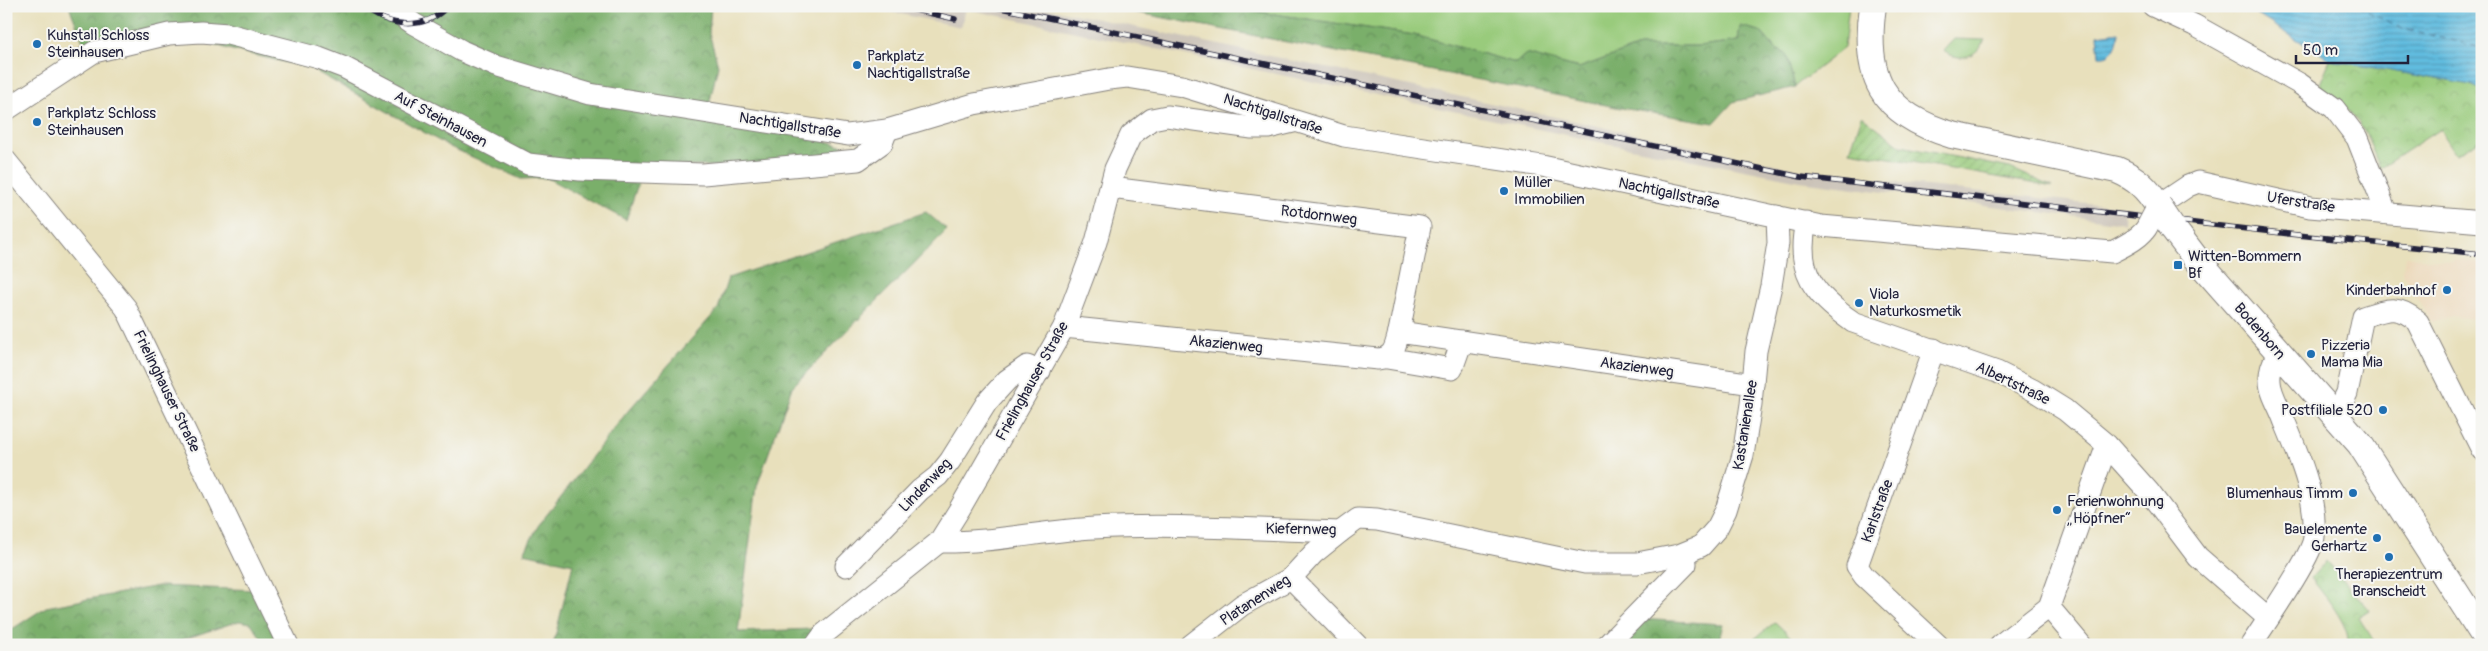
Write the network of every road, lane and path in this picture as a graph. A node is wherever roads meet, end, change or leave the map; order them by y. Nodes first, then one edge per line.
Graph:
1 (388, 6) edge
2 (1873, 6) edge
3 (2153, 6) edge
4 (6, 110) edge
5 (1294, 122) junction
6 (887, 130) junction
7 (6, 162) edge
8 (1111, 188) junction
9 (2160, 211) junction
10 (2386, 212) junction
11 (1777, 216) junction
12 (1806, 222) junction
13 (2482, 222) edge
14 (1064, 327) junction
15 (1399, 332) junction
16 (1462, 341) junction
17 (1934, 349) junction
18 (2278, 352) junction
19 (1387, 358) junction
20 (1040, 371) junction
21 (1753, 384) junction
22 (2331, 411) junction
23 (2107, 445) junction
24 (2482, 450) edge
25 (1340, 532) junction
26 (939, 542) junction
27 (1685, 553) junction
28 (846, 566) dead end
29 (1291, 578) junction
30 (2049, 607) junction
31 (2268, 618) junction
32 (2482, 632) edge
33 (288, 645) edge
34 (816, 645) edge
35 (1191, 645) edge
36 (1357, 645) edge
37 (1607, 645) edge
38 (1938, 645) edge
39 (2000, 645) edge
40 (2081, 645) edge
41 (2251, 645) edge

1 - 6 street, Nachtigallstraße
2 - 9 main road, Bodenborn
3 - 10 street
4 - 6 street, Auf Steinhausen
5 - 6 street, Nachtigallstraße
5 - 8 street, Frielinghauser Straße
5 - 11 street, Nachtigallstraße
7 - 33 street, Frielinghauser Straße
8 - 14 street, Frielinghauser Straße
8 - 15 street, Rotdornweg
9 - 10 street, Uferstraße
9 - 12 street, Nachtigallstraße
9 - 18 main road, Bodenborn
10 - 13 street, Uferstraße
11 - 12 street, Nachtigallstraße
11 - 21 street, Kastanienallee
12 - 17 street, Albertstraße
14 - 19 street, Akazienweg
14 - 20 street, Frielinghauser Straße
15 - 16 street, Akazienweg
15 - 19 street
16 - 19 street, Akazienweg
16 - 21 street, Akazienweg
17 - 23 street, Albertstraße
17 - 38 street, Karlstraße
18 - 22 main road, Bodenborn
18 - 31 street
20 - 26 street, Frielinghauser Straße
20 - 28 street, Lindenweg
21 - 27 street, Kastanienallee
22 - 24 street
22 - 32 main road, Bodenborn
23 - 30 street
23 - 31 street, Albertstraße
25 - 26 street, Kiefernweg
25 - 27 street, Kiefernweg
25 - 29 street, Platanenweg
26 - 34 street, Frielinghauser Straße
27 - 37 street
29 - 35 street, Platanenweg
29 - 36 street
30 - 39 street
30 - 40 street
31 - 41 street

